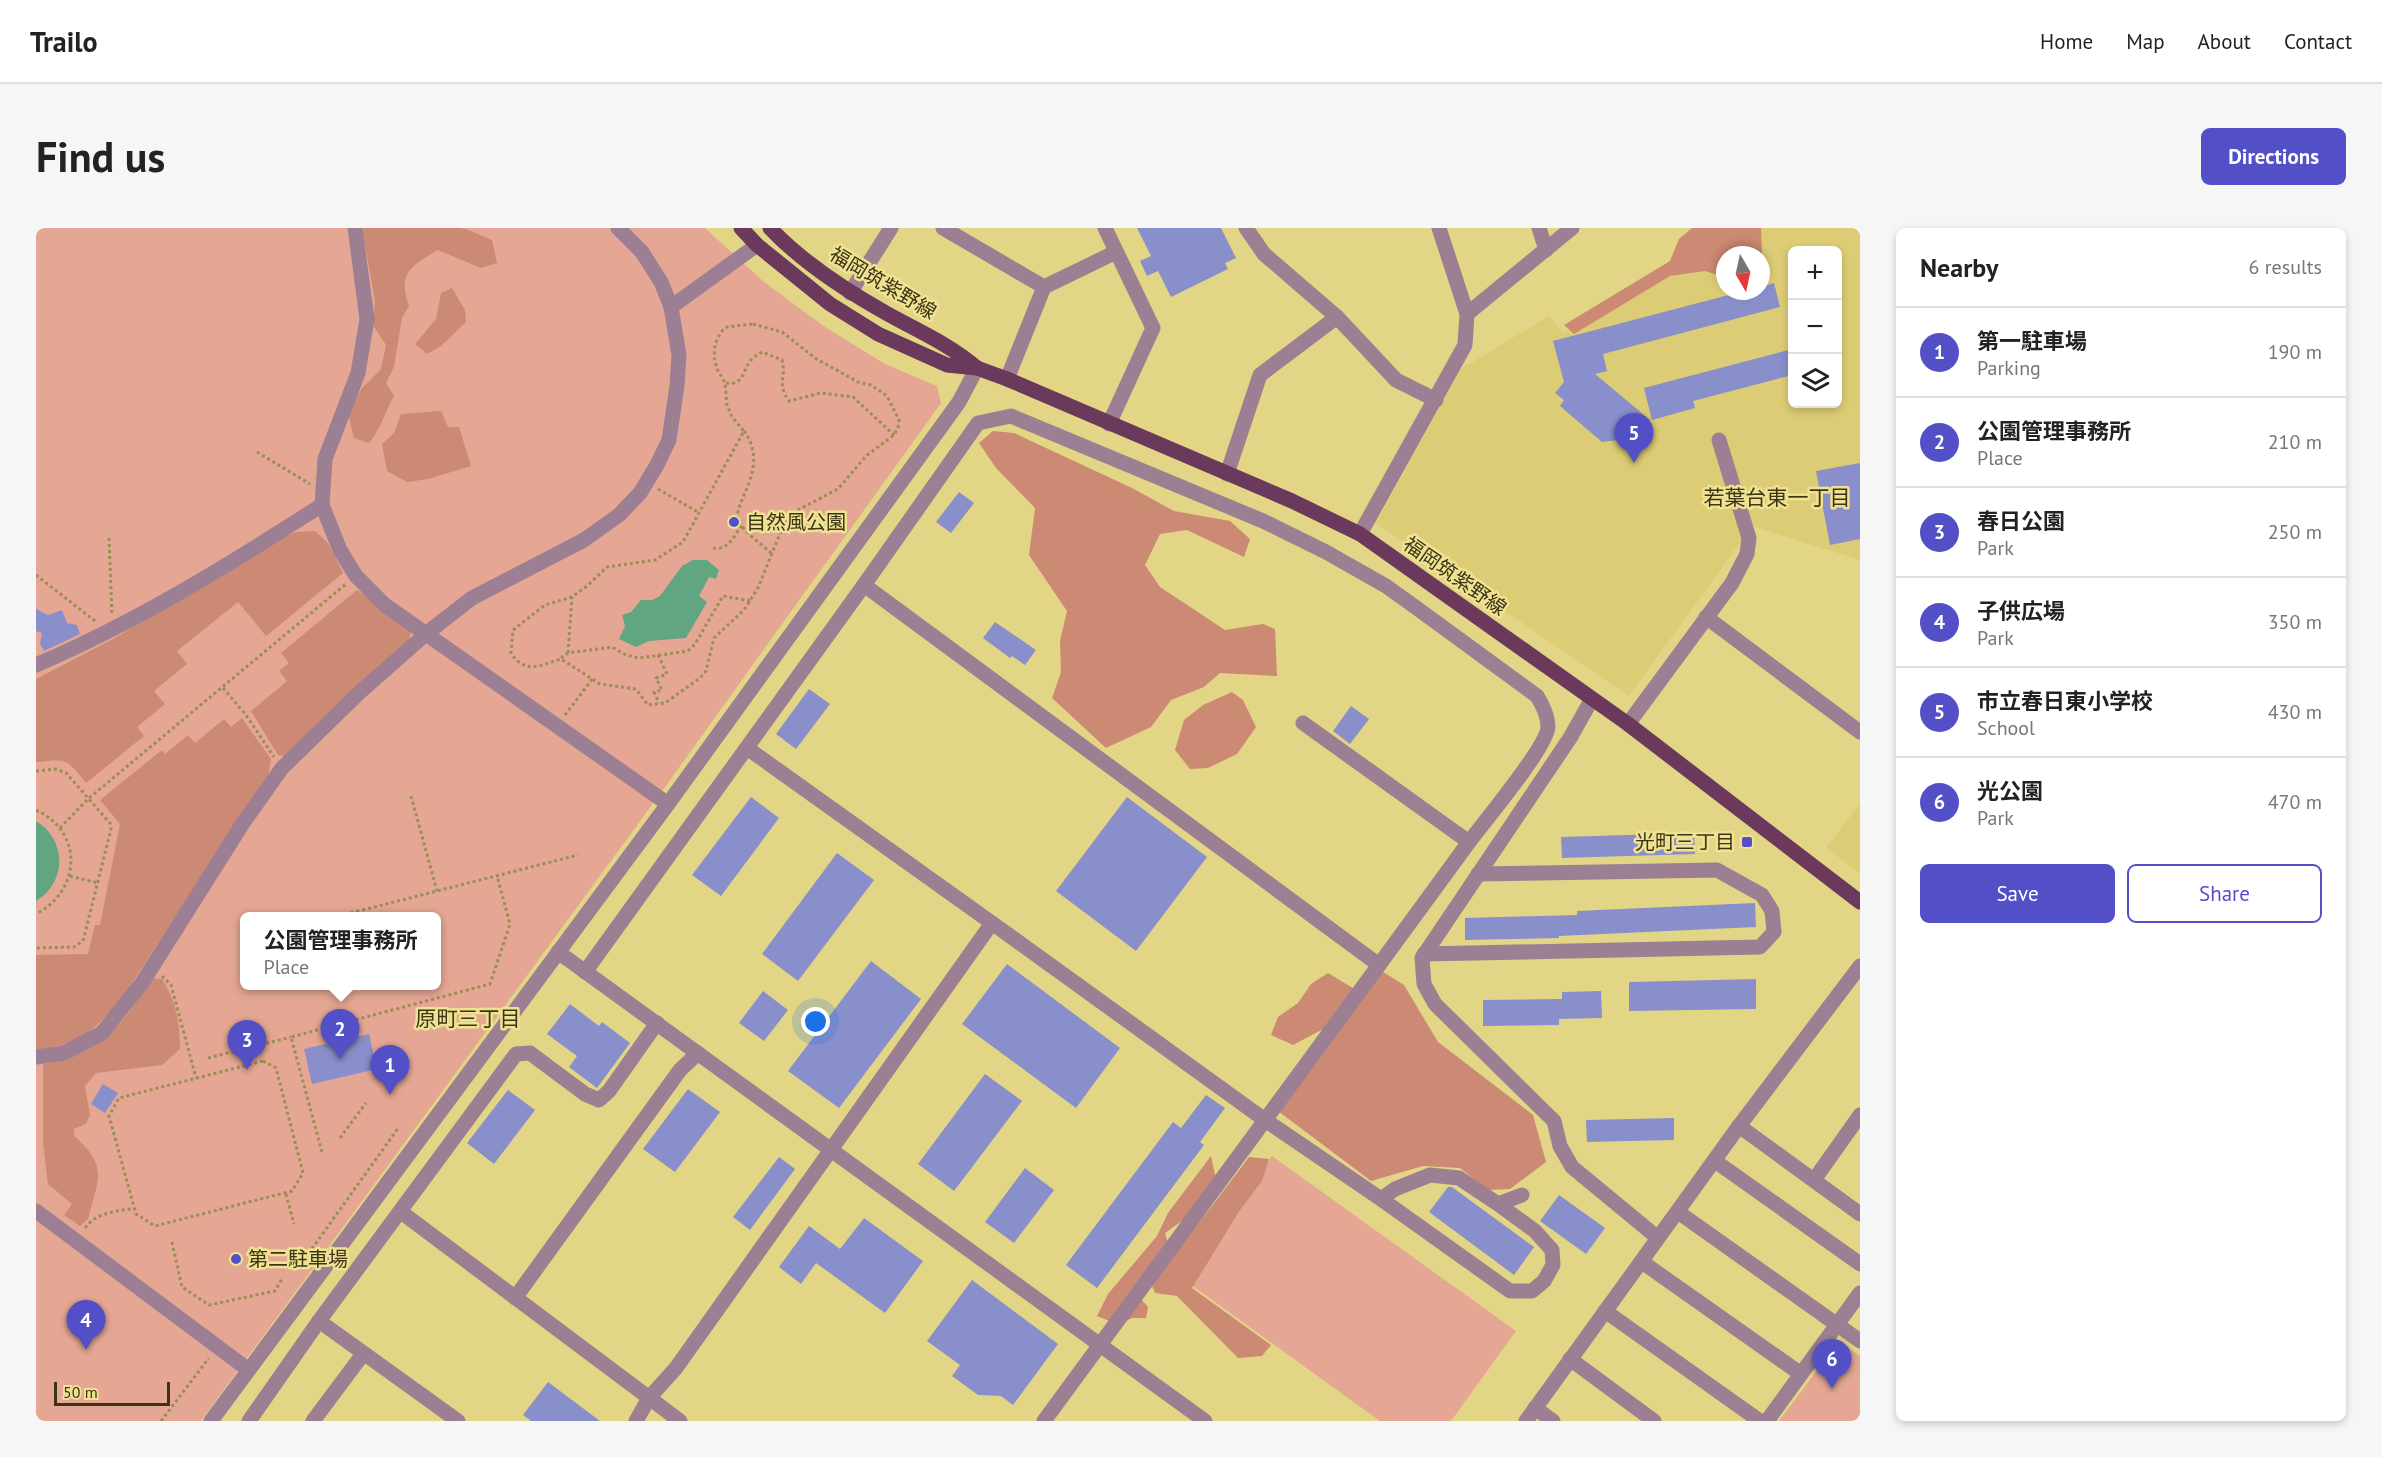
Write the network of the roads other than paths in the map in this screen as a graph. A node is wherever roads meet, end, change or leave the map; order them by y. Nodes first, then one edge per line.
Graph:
1 (355, 228) edge
2 (618, 228) edge
3 (741, 228) edge
4 (770, 228) edge
5 (891, 228) edge
6 (943, 228) edge
7 (1105, 228) edge
8 (1246, 228) edge
9 (1439, 228) edge
10 (1539, 228) edge
11 (1572, 228) edge
12 (757, 246) junction
13 (1546, 250) junction
14 (1116, 252) junction
15 (1044, 287) junction
16 (850, 293) junction
17 (671, 307) junction
18 (1467, 314) junction
19 (1337, 317) junction
20 (977, 368) junction
21 (1007, 379) junction
22 (1436, 400) junction
23 (1109, 424) junction
24 (1719, 440) dead end
25 (1227, 474) junction
26 (322, 505) junction
27 (1360, 534) junction
28 (864, 585) junction
29 (1706, 616) junction
30 (427, 633) junction
31 (36, 666) edge
32 (1592, 699) junction
33 (1303, 723) dead end
34 (1628, 724) junction
35 (1860, 732) edge
36 (747, 748) junction
37 (668, 804) junction
38 (1469, 842) junction
39 (1478, 874) junction
40 (1860, 902) edge
41 (992, 923) junction
42 (558, 952) junction
43 (1424, 954) junction
44 (1379, 965) junction
45 (1860, 966) edge
46 (585, 972) junction
47 (657, 1023) junction
48 (698, 1053) junction
49 (36, 1057) edge
50 (1860, 1115) edge
51 (1266, 1120) junction
52 (1739, 1126) junction
53 (831, 1150) junction
54 (1715, 1161) junction
55 (1814, 1180) junction
56 (1522, 1194) dead end
57 (1382, 1199) junction
58 (1498, 1204) junction
59 (36, 1211) edge
60 (401, 1212) junction
61 (1678, 1212) junction
62 (1860, 1214) edge
63 (1658, 1238) junction
64 (1642, 1262) junction
65 (1860, 1264) edge
66 (1860, 1293) edge
67 (515, 1298) junction
68 (1605, 1311) junction
69 (319, 1321) junction
70 (1837, 1324) junction
71 (1860, 1341) edge
72 (1100, 1344) junction
73 (363, 1354) junction
74 (1570, 1359) junction
75 (242, 1365) dead end
76 (1801, 1374) junction
77 (649, 1398) junction
78 (1535, 1408) junction
79 (211, 1421) edge
80 (249, 1421) edge
81 (313, 1421) edge
82 (458, 1421) edge
83 (636, 1421) edge
84 (680, 1421) edge
85 (1044, 1421) edge
86 (1205, 1421) edge
87 (1526, 1421) edge
88 (1553, 1421) edge
89 (1654, 1421) edge
90 (1760, 1421) edge
91 (1767, 1421) edge

1 - 26 street
2 - 17 street
3 - 12 main road, 福岡筑紫野線
4 - 16 main road, 福岡筑紫野線
5 - 16 street
6 - 15 street
7 - 14 street
8 - 19 street
9 - 18 street
10 - 13 street
11 - 13 street
12 - 17 street
12 - 20 main road, 福岡筑紫野線
13 - 18 street
14 - 15 street
14 - 23 street
15 - 21 street
16 - 20 main road, 福岡筑紫野線
17 - 30 street
18 - 22 street
19 - 22 street
19 - 25 street
20 - 21 main road, 福岡筑紫野線
20 - 37 street
21 - 23 main road, 福岡筑紫野線
22 - 27 street
23 - 25 main road, 福岡筑紫野線
24 - 29 street
25 - 27 main road, 福岡筑紫野線
26 - 30 street
26 - 31 street
27 - 32 main road, 福岡筑紫野線
28 - 36 street
28 - 38 street
28 - 44 street
29 - 34 street
29 - 35 street
30 - 37 street
30 - 49 street
32 - 34 main road, 福岡筑紫野線
32 - 39 street
33 - 38 street
34 - 40 main road, 福岡筑紫野線
36 - 41 street
36 - 46 street
37 - 42 street
38 - 44 street
39 - 43 street
39 - 43 street
41 - 51 street
41 - 53 street
42 - 46 street
42 - 79 street
43 - 63 street
44 - 51 street
45 - 52 street
46 - 47 street
47 - 48 street
47 - 60 street
48 - 53 street
48 - 67 street
50 - 55 street
51 - 57 street
51 - 72 street
52 - 54 street
52 - 55 street
53 - 72 street
53 - 77 street
54 - 61 street
54 - 65 street
55 - 62 street
56 - 58 street
57 - 58 street
57 - 58 street
59 - 75 street
60 - 67 street
60 - 69 street
61 - 63 street
61 - 70 street
63 - 64 street
64 - 68 street
64 - 76 street
66 - 70 street
67 - 77 street
68 - 74 street
68 - 90 street
69 - 73 street
69 - 80 street
70 - 71 street
70 - 76 street
72 - 85 street
72 - 86 street
73 - 81 street
73 - 82 street
74 - 78 street
74 - 89 street
76 - 91 street
77 - 83 street
77 - 84 street
78 - 87 street
78 - 88 street

